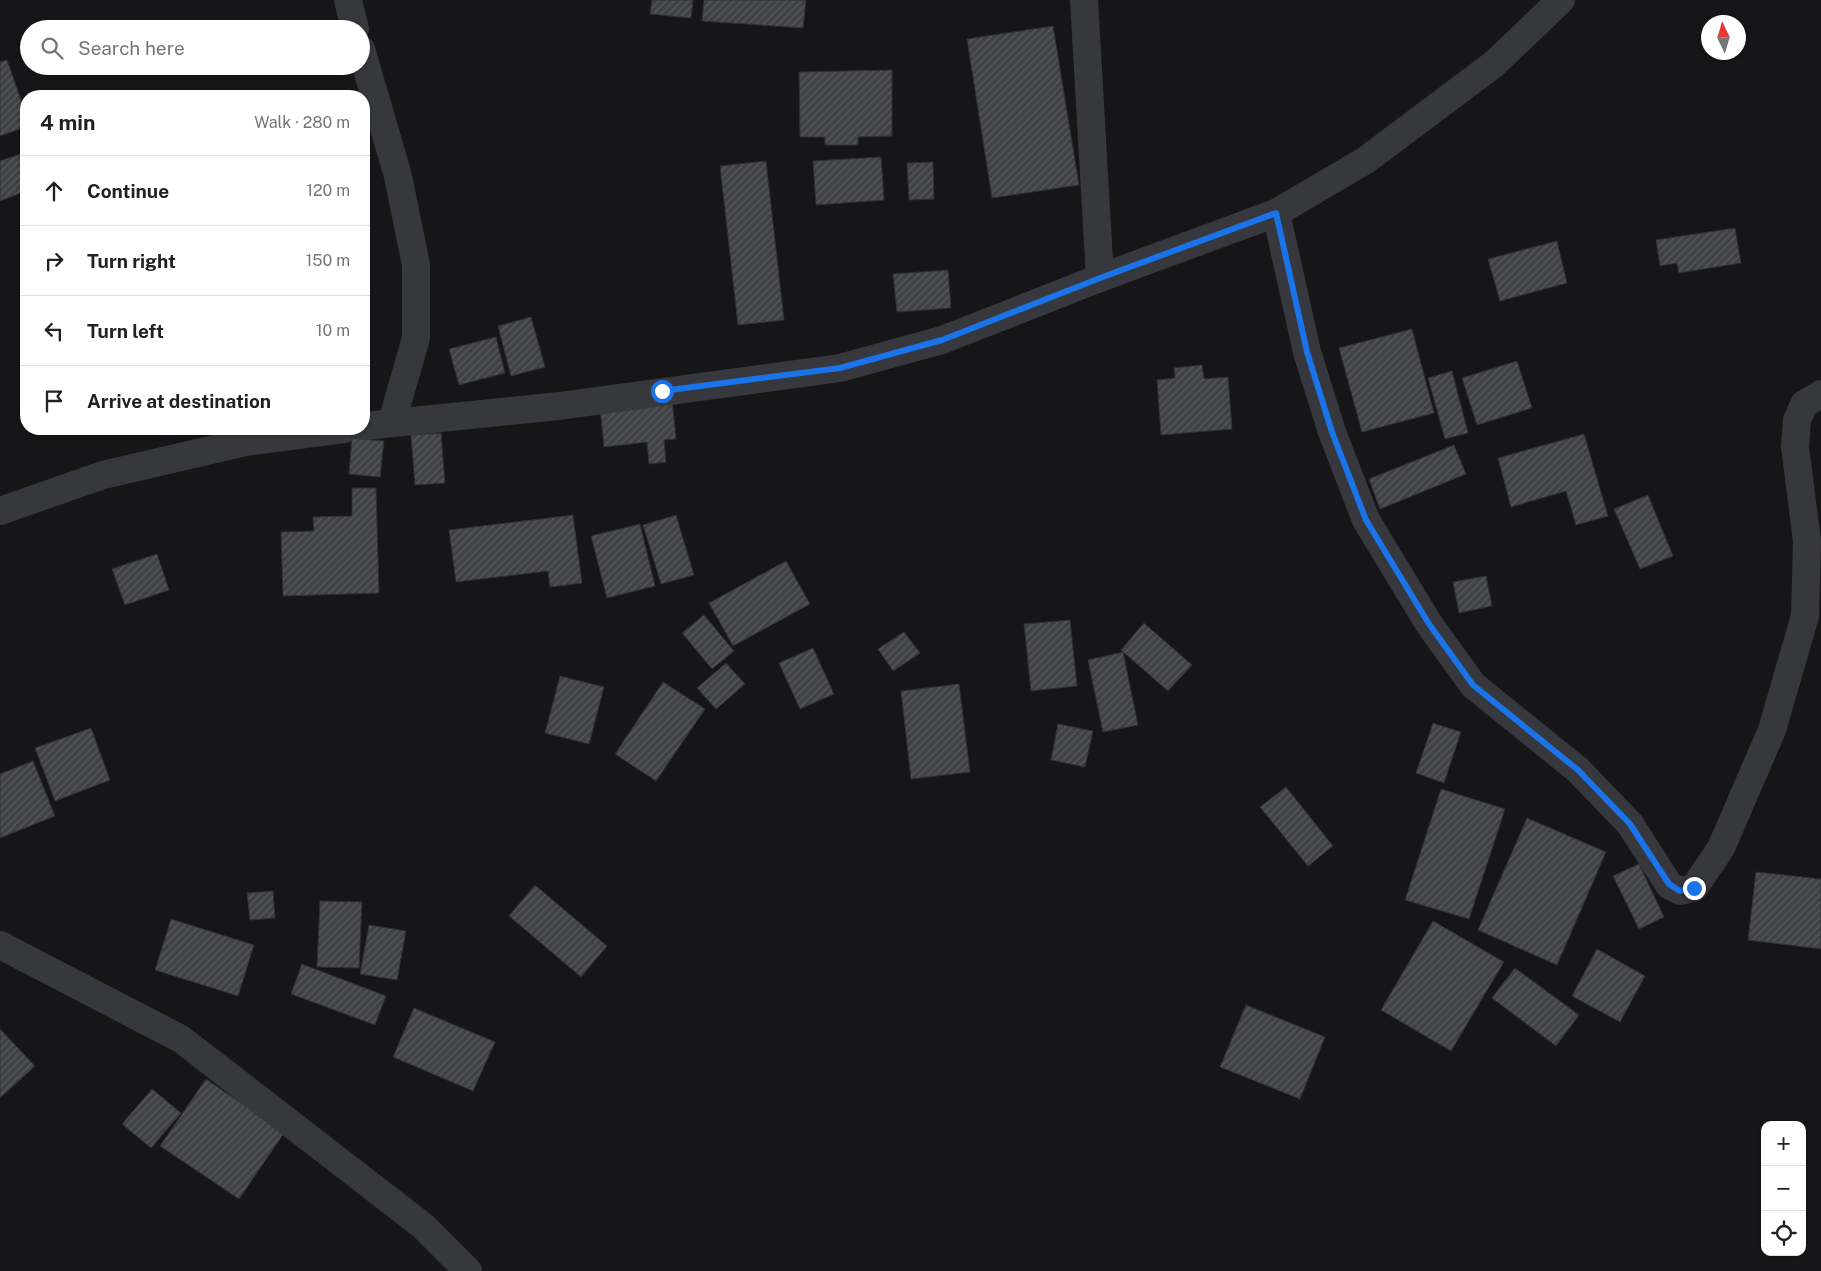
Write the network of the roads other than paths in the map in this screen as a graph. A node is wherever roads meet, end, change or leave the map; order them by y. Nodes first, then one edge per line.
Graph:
1 (348, 0) edge
2 (1084, 0) edge
3 (1561, 0) edge
4 (354, 20) edge
5 (369, 75) edge
6 (1276, 213) junction
7 (1100, 278) junction
8 (1821, 394) edge
9 (392, 422) junction
10 (370, 425) edge
11 (298, 435) edge
12 (0, 511) edge
13 (0, 945) edge
14 (468, 1271) edge

1 - 4 street
2 - 7 street
3 - 6 street
5 - 9 street
6 - 7 street
6 - 8 street
7 - 9 street
9 - 10 street
11 - 12 street
13 - 14 street

